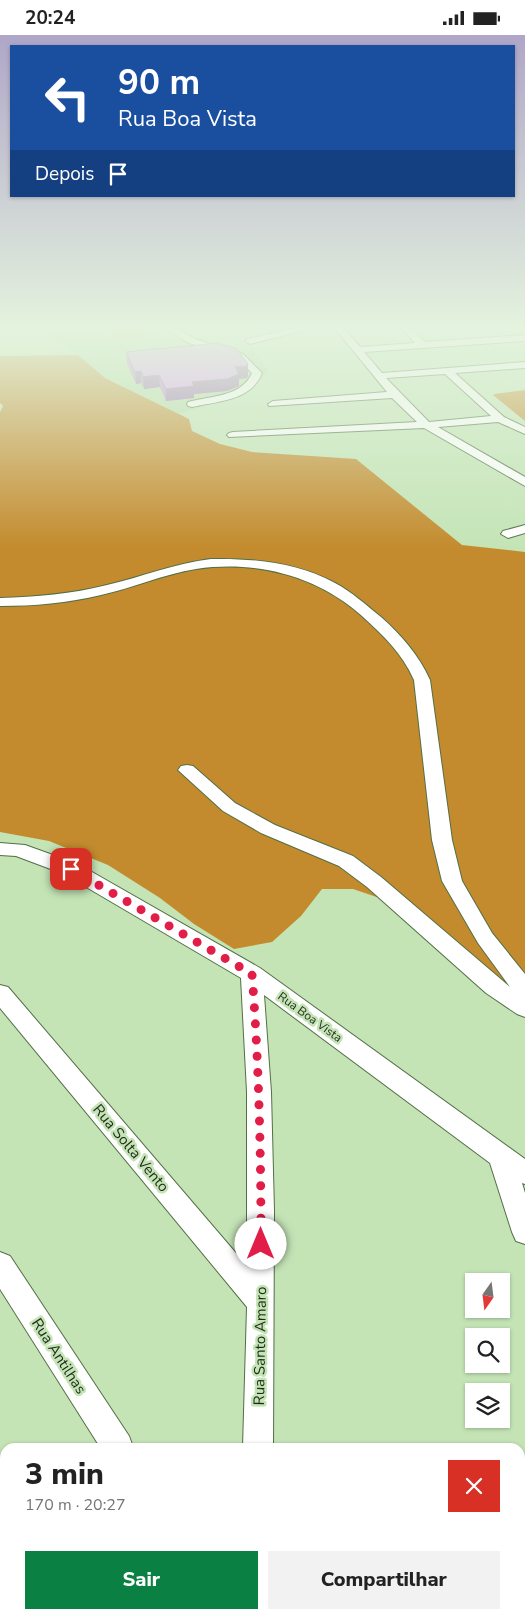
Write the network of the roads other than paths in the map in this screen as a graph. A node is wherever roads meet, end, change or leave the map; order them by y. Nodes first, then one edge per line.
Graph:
1 (210, 400) edge
2 (329, 400) edge
3 (400, 400) edge
4 (479, 400) edge
5 (192, 404) dead end
6 (273, 404) dead end
7 (500, 419) junction
8 (426, 425) junction
9 (525, 431) edge
10 (233, 435) dead end
11 (525, 482) edge
12 (525, 529) edge
13 (508, 534) dead end
14 (0, 602) edge
15 (187, 770) dead end
16 (0, 849) edge
17 (252, 974) junction
18 (525, 991) edge
19 (0, 993) edge
20 (525, 1008) edge
21 (500, 1156) junction
22 (525, 1173) edge
23 (525, 1232) edge
24 (0, 1265) edge
25 (261, 1303) junction
26 (115, 1443) edge
27 (258, 1443) edge

1 - 5 street
2 - 6 street
3 - 8 street
4 - 7 street
7 - 8 street
7 - 9 street
8 - 10 street
8 - 11 street
12 - 13 street
14 - 18 street
15 - 20 street
16 - 17 street, Rua Boa Vista
17 - 21 street, Rua Boa Vista
17 - 25 street, Rua Santo Amaro
19 - 25 street, Rua Solta Vento
21 - 22 street, Rua Boa Vista
21 - 23 street
24 - 26 street, Rua Antilhas
25 - 27 street, Rua Santo Amaro

